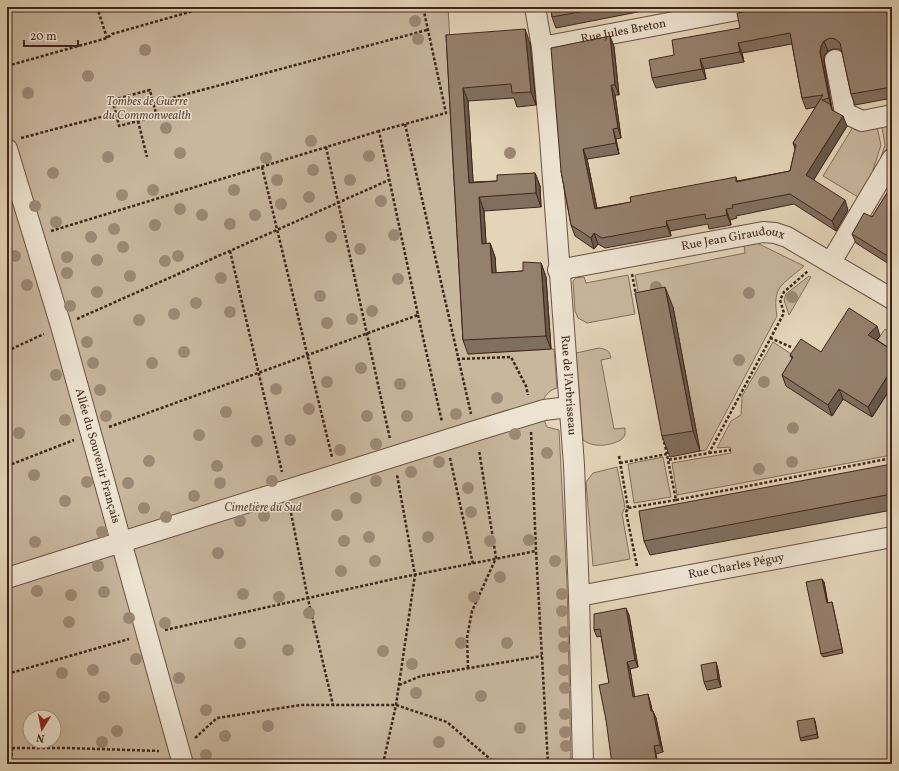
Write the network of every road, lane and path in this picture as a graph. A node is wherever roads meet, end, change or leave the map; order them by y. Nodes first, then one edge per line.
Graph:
1 (97, 7) edge
2 (207, 7) edge
3 (422, 7) edge
4 (535, 7) edge
5 (753, 7) edge
6 (427, 30) junction
7 (106, 38) junction
8 (542, 47) junction
9 (835, 60) dead end
10 (7, 66) edge
11 (153, 103) junction
12 (116, 113) junction
13 (892, 115) edge
14 (138, 121) junction
15 (405, 124) junction
16 (379, 131) junction
17 (11, 144) edge
18 (326, 147) junction
19 (147, 157) dead end
20 (892, 159) edge
21 (262, 167) junction
22 (389, 180) junction
23 (338, 203) junction
24 (277, 230) junction
25 (33, 236) junction
26 (230, 251) junction
27 (628, 257) junction
28 (827, 260) junction
29 (558, 270) junction
30 (892, 299) edge
31 (637, 303) edge
32 (418, 315) junction
33 (61, 326) junction
34 (367, 334) junction
35 (770, 338) junction
36 (791, 347) dead end
37 (7, 351) edge
38 (308, 355) junction
39 (457, 359) junction
40 (259, 373) junction
41 (569, 407) junction
42 (531, 416) junction
43 (475, 431) junction
44 (662, 432) edge
45 (91, 434) junction
46 (446, 440) junction
47 (731, 450) dead end
48 (709, 453) junction
49 (667, 454) junction
50 (393, 456) junction
51 (619, 456) dead end
52 (892, 458) edge
53 (668, 460) junction
54 (620, 463) junction
55 (7, 466) edge
56 (336, 474) junction
57 (286, 489) junction
58 (676, 500) junction
59 (628, 508) junction
60 (892, 537) edge
61 (122, 541) junction
62 (536, 551) junction
63 (496, 558) junction
64 (473, 564) junction
65 (415, 575) junction
66 (7, 578) edge
67 (641, 585) junction
68 (580, 596) junction
69 (308, 598) junction
70 (147, 634) junction
71 (542, 656) junction
72 (468, 668) junction
73 (7, 674) edge
74 (399, 685) junction
75 (333, 705) junction
76 (396, 705) junction
77 (12, 748) junction
78 (7, 749) edge
79 (181, 758) edge
80 (11, 764) edge
81 (382, 764) edge
82 (496, 764) edge
83 (548, 764) edge
84 (583, 764) edge

1 - 7 path
2 - 7 path
3 - 6 path
4 - 8 street, Rue de l'Arbrisseau
5 - 8 street, Rue Jules Breton
6 - 11 path
6 - 15 path
7 - 10 path
8 - 29 street, Rue de l'Arbrisseau
9 - 13 street
11 - 12 path
11 - 14 path
12 - 14 path
12 - 17 path
14 - 19 path
15 - 16 path
15 - 39 path
16 - 18 path
16 - 22 path
17 - 25 street, Allée du Souvenir Français
18 - 21 path
18 - 23 path
20 - 28 street
21 - 24 path
21 - 25 path
22 - 23 path
22 - 32 path
23 - 24 path
23 - 34 path
24 - 26 path
24 - 38 path
25 - 33 street, Allée du Souvenir Français
26 - 33 path
26 - 40 path
27 - 28 street, Rue Jean Giraudoux
27 - 29 street, Rue Jean Giraudoux
27 - 31 path
28 - 30 street, Rue Jean Giraudoux
28 - 35 path
29 - 41 street, Rue de l'Arbrisseau
32 - 34 path
32 - 46 path
33 - 37 path
33 - 45 street, Allée du Souvenir Français
34 - 38 path
34 - 50 path
35 - 36 path
35 - 48 path
38 - 40 path
38 - 56 path
39 - 42 path
39 - 43 path
40 - 45 path
40 - 57 path
41 - 42 street
41 - 68 street, Rue de l'Arbrisseau
42 - 43 street
42 - 62 path
43 - 46 street
43 - 63 path
44 - 49 path
45 - 55 path
45 - 61 street, Allée du Souvenir Français
46 - 50 street
46 - 64 path
47 - 48 path
48 - 53 path
49 - 53 path
49 - 54 path
50 - 56 street
50 - 65 path
51 - 54 path
52 - 58 path
53 - 58 path
54 - 59 path
56 - 57 street
57 - 61 street
57 - 69 path
58 - 59 path
59 - 67 path
60 - 67 street, Rue Charles Péguy
61 - 66 street
61 - 70 street, Allée du Souvenir Français
62 - 63 path
62 - 71 path
63 - 64 path
63 - 72 path
64 - 65 path
65 - 69 path
65 - 74 path
67 - 68 street, Rue Charles Péguy
68 - 84 street, Rue de l'Arbrisseau
69 - 70 path
69 - 75 path
70 - 73 path
70 - 79 street, Allée du Souvenir Français
71 - 72 path
71 - 83 path
72 - 74 path
74 - 76 path
75 - 76 path
75 - 79 path
76 - 81 path
76 - 82 path
77 - 78 path
77 - 79 path
77 - 80 path

